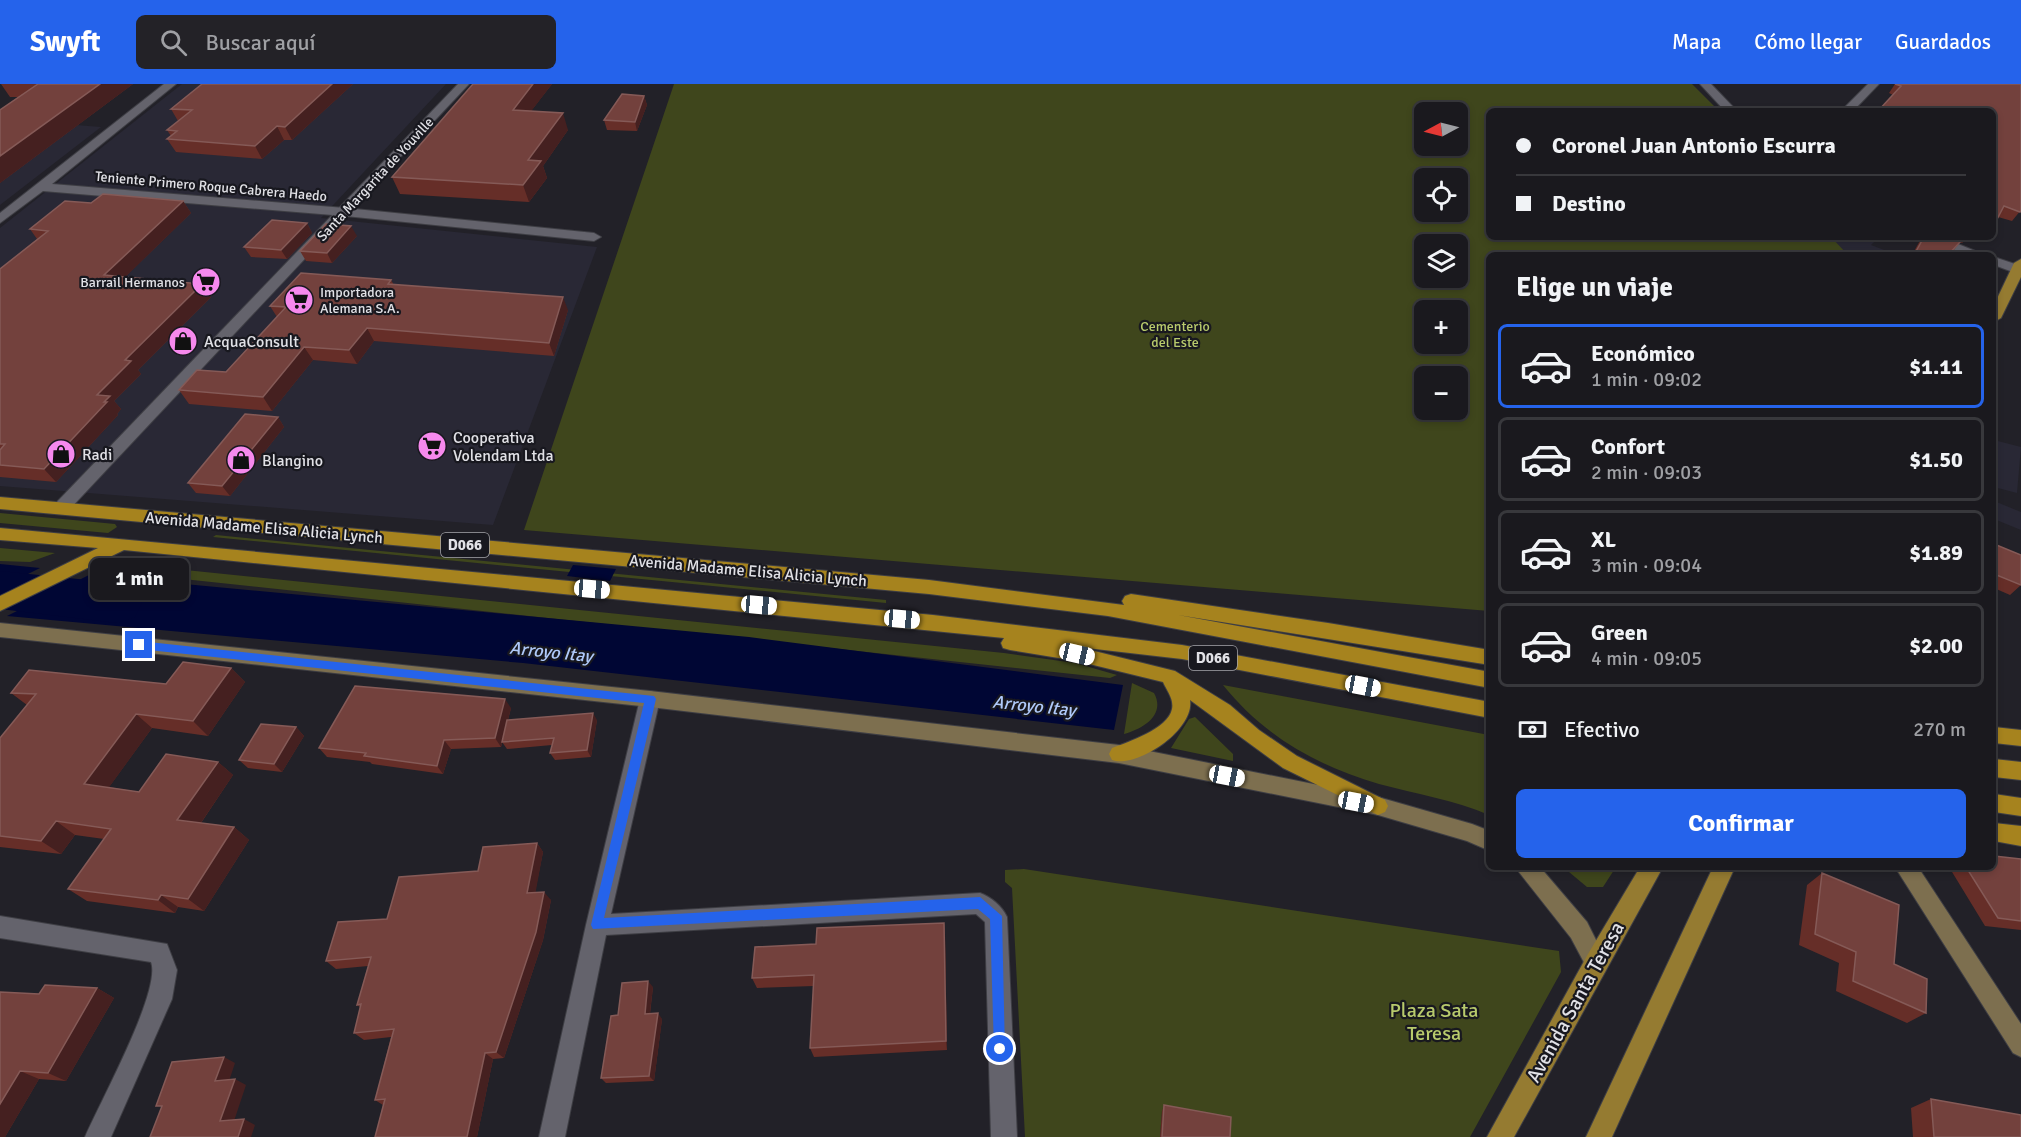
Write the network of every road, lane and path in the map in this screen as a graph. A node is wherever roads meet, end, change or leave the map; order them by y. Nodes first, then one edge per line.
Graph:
1 (171, 84) edge
2 (464, 84) edge
3 (1705, 84) edge
4 (1874, 84) edge
5 (1728, 108) edge
6 (1850, 108) edge
7 (40, 187) junction
8 (345, 212) junction
9 (0, 219) edge
10 (594, 237) dead end
11 (1937, 240) edge
12 (1970, 252) edge
13 (1996, 261) edge
14 (2020, 267) edge
15 (1996, 314) edge
16 (0, 503) edge
17 (61, 508) junction
18 (0, 534) edge
19 (124, 544) junction
20 (929, 587) junction
21 (0, 604) edge
22 (933, 622) junction
23 (0, 630) edge
24 (1486, 657) edge
25 (1168, 676) junction
26 (1486, 679) edge
27 (650, 699) junction
28 (1486, 709) edge
29 (1996, 735) edge
30 (2021, 738) edge
31 (1119, 754) junction
32 (1996, 768) edge
33 (2021, 771) edge
34 (1996, 803) edge
35 (1378, 806) junction
36 (2021, 807) edge
37 (1996, 832) edge
38 (2021, 836) edge
39 (1486, 840) edge
40 (1529, 870) edge
41 (1650, 870) edge
42 (1723, 870) edge
43 (1917, 873) edge
44 (597, 925) junction
45 (0, 927) edge
46 (1596, 962) junction
47 (2021, 1045) edge
48 (98, 1137) edge
49 (552, 1137) edge
50 (1004, 1137) edge
51 (1500, 1137) edge
52 (1599, 1137) edge

1 - 7 street
2 - 8 street, Santa Margarita de Youville
3 - 5 street
4 - 6 street
7 - 8 street, Teniente Primero Roque Cabrera Haedo
7 - 9 street
8 - 10 street, Teniente Primero Roque Cabrera Haedo
8 - 17 street, Santa Margarita de Youville
11 - 12 street
13 - 14 street
14 - 15 main road
16 - 17 highway, Avenida Madame Elisa Alicia Lynch / D066
17 - 20 highway, Avenida Madame Elisa Alicia Lynch / D066
18 - 19 highway, Avenida Madame Elisa Alicia Lynch / D066
19 - 21 highway
19 - 22 highway, Avenida Madame Elisa Alicia Lynch / D066
20 - 24 highway
20 - 26 highway, Avenida Madame Elisa Alicia Lynch / D066
22 - 25 highway
22 - 28 highway, Avenida Madame Elisa Alicia Lynch / D066
23 - 27 main road
25 - 31 highway
25 - 35 highway
27 - 31 main road
27 - 44 street
29 - 30 highway
31 - 35 main road
32 - 33 highway
34 - 36 highway
35 - 39 main road
37 - 38 highway
40 - 46 main road
41 - 46 main road, Avenida Santa Teresa
42 - 52 main road
43 - 47 main road
44 - 49 street
44 - 50 street
45 - 48 street
46 - 51 main road, Avenida Santa Teresa

